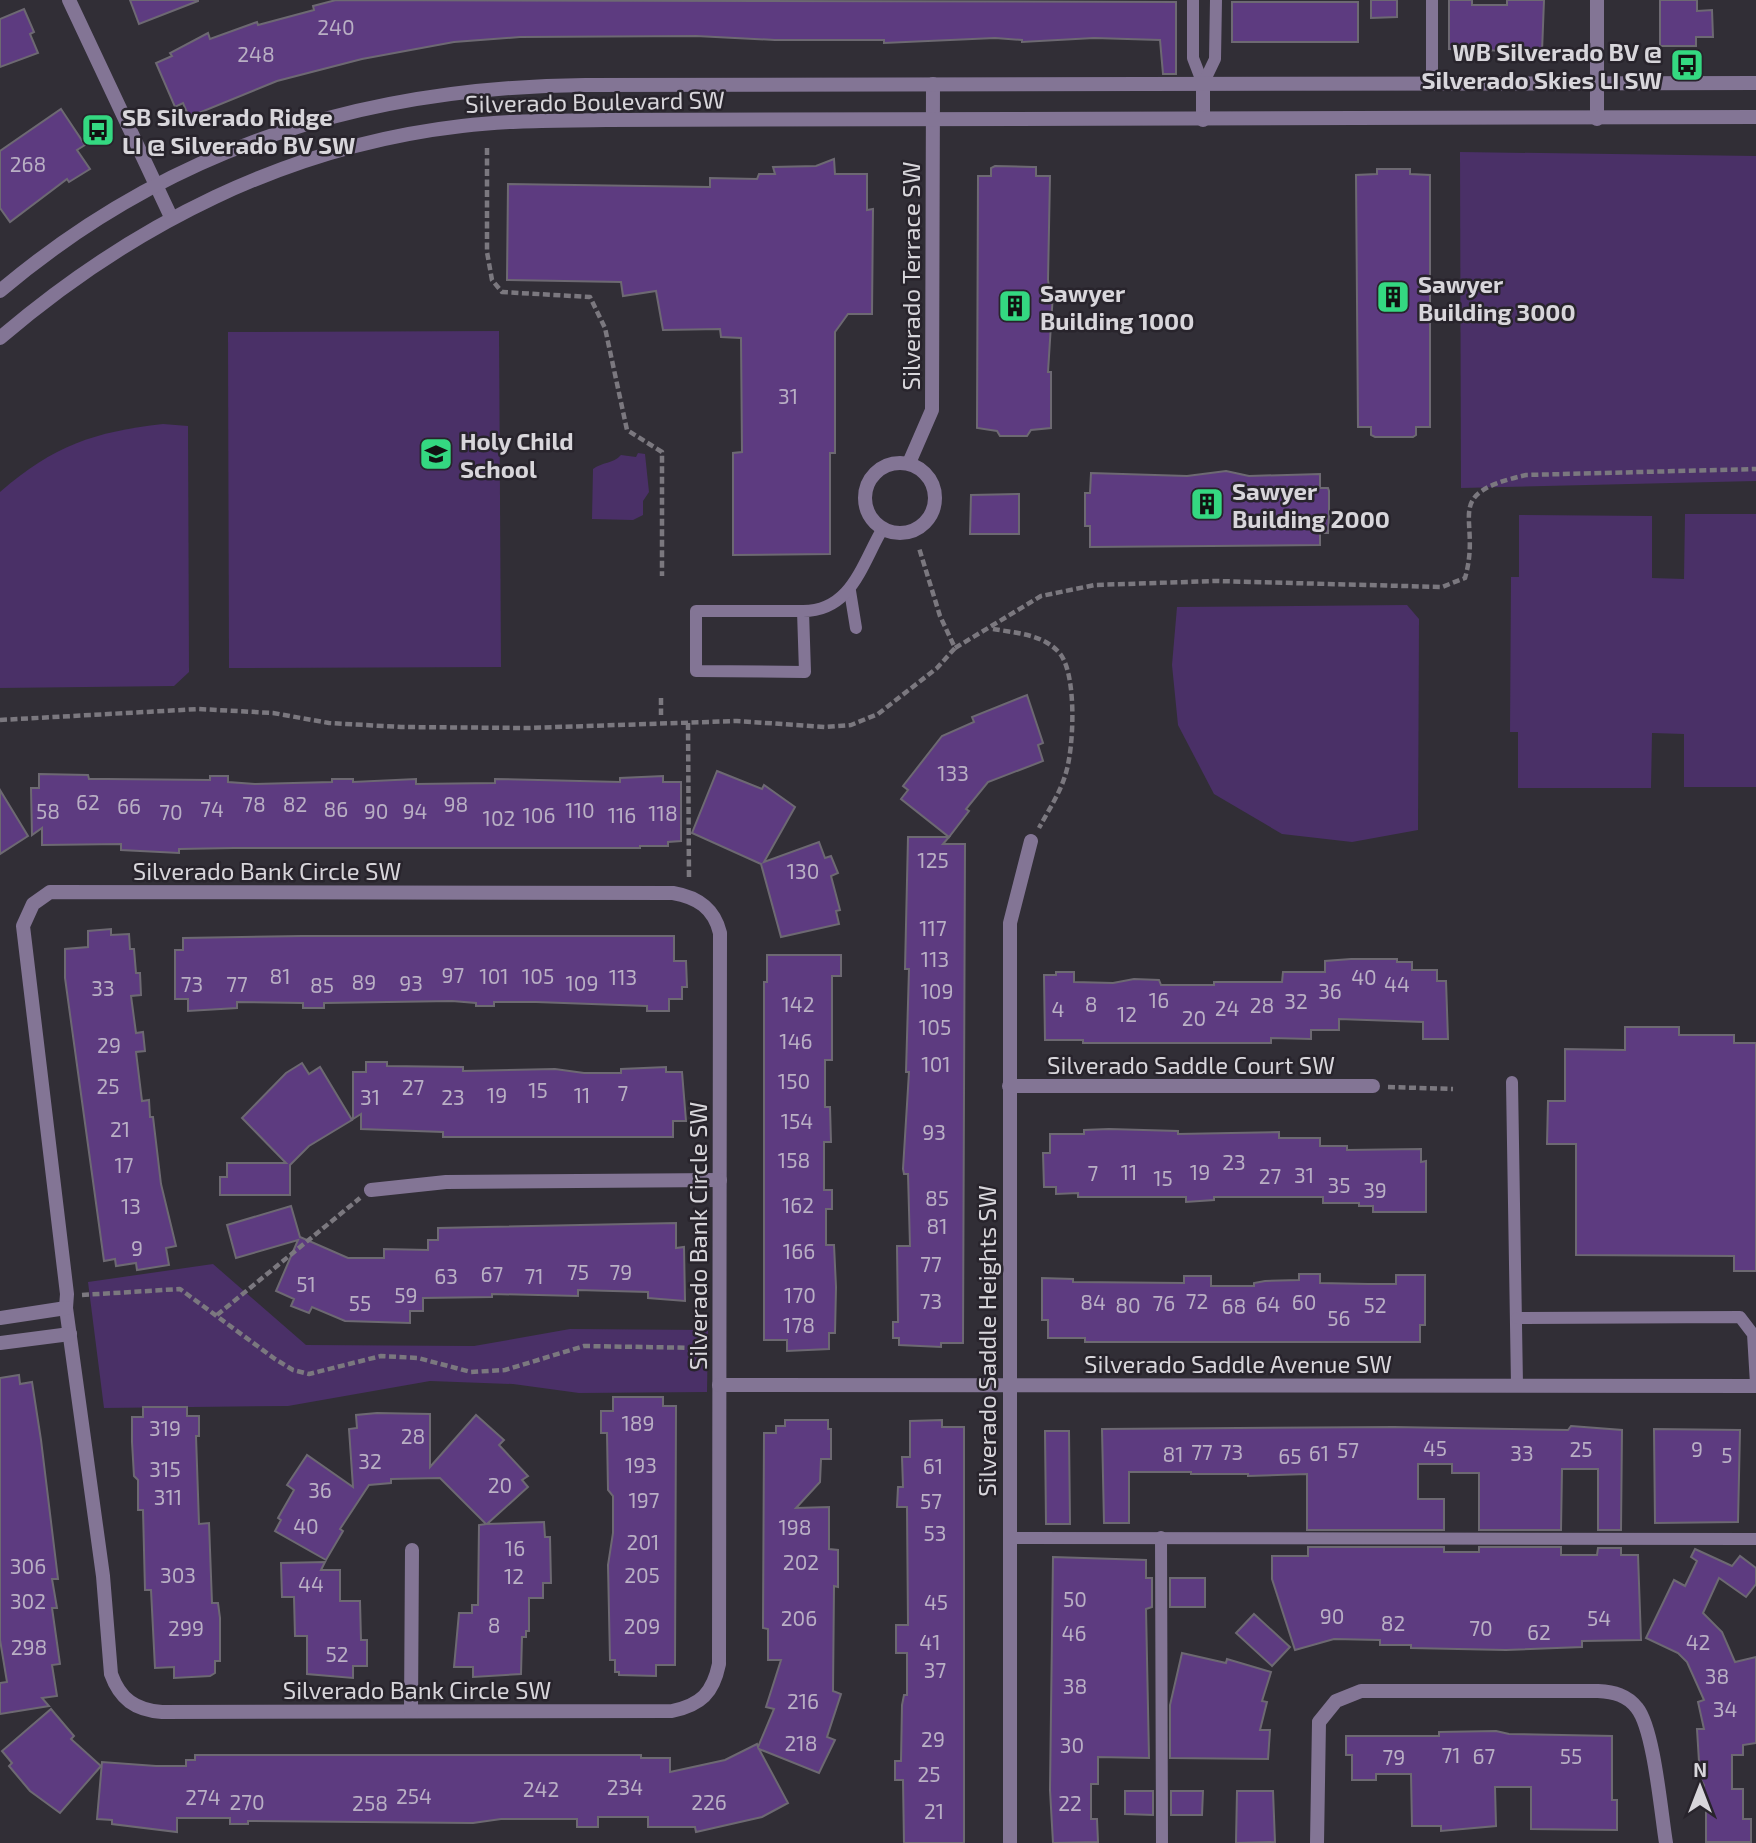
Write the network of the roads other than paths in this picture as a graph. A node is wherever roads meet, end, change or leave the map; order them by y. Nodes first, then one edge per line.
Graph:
1 (69, 0) edge
2 (1193, 0) edge
3 (1216, 0) edge
4 (1432, 0) edge
5 (1597, 0) edge
6 (1597, 83) junction
7 (1756, 83) edge
8 (933, 84) junction
9 (1203, 84) junction
10 (1432, 84) junction
11 (1756, 117) edge
12 (1597, 119) junction
13 (933, 120) junction
14 (1203, 120) junction
15 (156, 184) junction
16 (171, 217) junction
17 (0, 291) edge
18 (0, 338) edge
19 (909, 463) junction
20 (883, 528) junction
21 (850, 591) junction
22 (803, 611) junction
23 (856, 628) dead end
24 (1031, 841) road end
25 (1513, 1082) dead end
26 (1009, 1086) junction
27 (1373, 1086) road end
28 (720, 1180) junction
29 (370, 1190) road end
30 (67, 1301) junction
31 (0, 1318) edge
32 (1517, 1318) junction
33 (70, 1334) junction
34 (0, 1343) edge
35 (719, 1385) junction
36 (1009, 1385) junction
37 (1517, 1385) junction
38 (1756, 1385) edge
39 (1161, 1537) junction
40 (1009, 1538) junction
41 (1756, 1539) edge
42 (412, 1550) dead end
43 (411, 1712) junction
44 (1010, 1843) edge
45 (1162, 1843) edge
46 (1317, 1843) edge
47 (1666, 1843) edge

1 - 15 street
2 - 9 lane
3 - 9 lane
4 - 10 lane
5 - 6 street
6 - 7 street, Silverado Boulevard SW
6 - 10 street, Silverado Boulevard SW
6 - 12 street
8 - 9 street, Silverado Boulevard SW
8 - 13 street, Silverado Terrace SW
8 - 15 street, Silverado Boulevard SW
9 - 10 street, Silverado Boulevard SW
9 - 14 street
11 - 12 street, Silverado Boulevard SW
12 - 14 street, Silverado Boulevard SW
13 - 14 street, Silverado Boulevard SW
13 - 16 street, Silverado Boulevard SW
13 - 19 street, Silverado Terrace SW
15 - 16 street
15 - 17 street, Silverado Boulevard SW
16 - 18 street, Silverado Boulevard SW
19 - 20 street
19 - 20 street
20 - 21 lane
21 - 22 lane
21 - 23 lane
22 - 22 lane
24 - 26 street, Silverado Saddle Heights SW
25 - 32 lane
26 - 27 street, Silverado Saddle Court SW
26 - 36 street, Silverado Saddle Heights SW
28 - 29 street
28 - 30 street, Silverado Bank Circle SW
28 - 35 street, Silverado Bank Circle SW
30 - 31 street
30 - 33 street, Silverado Bank Circle SW
32 - 37 lane
32 - 38 lane
33 - 34 street
33 - 43 street, Silverado Bank Circle SW
35 - 36 street, Silverado Saddle Avenue SW
35 - 43 street, Silverado Bank Circle SW
36 - 37 street, Silverado Saddle Avenue SW
36 - 40 street, Silverado Saddle Heights SW
37 - 38 street, Silverado Saddle Avenue SW
39 - 40 lane
39 - 41 lane
39 - 45 lane
40 - 44 street, Silverado Saddle Heights SW
42 - 43 street
46 - 47 street

